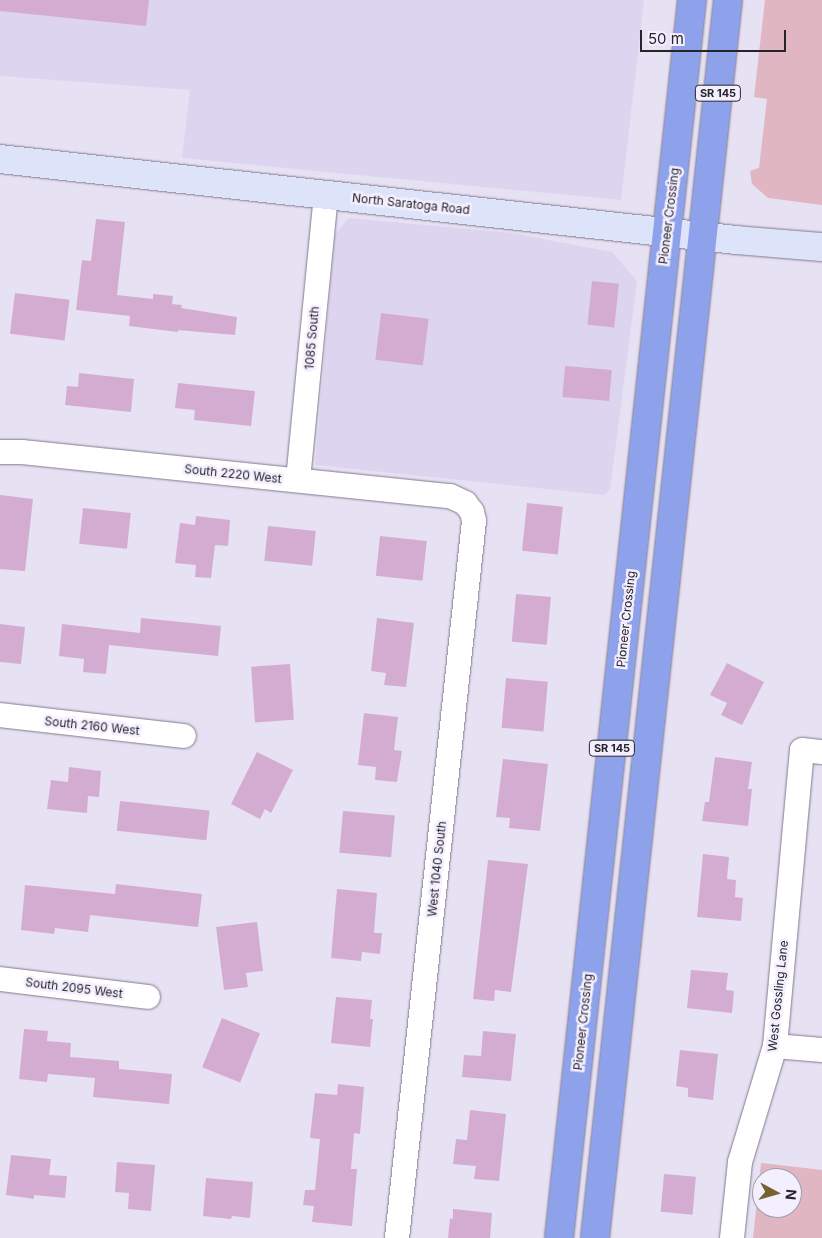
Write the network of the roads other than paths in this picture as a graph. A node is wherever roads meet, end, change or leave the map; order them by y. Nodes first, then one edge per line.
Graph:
1 (692, 0) edge
2 (728, 0) edge
3 (0, 159) edge
4 (326, 195) junction
5 (667, 232) junction
6 (703, 236) junction
7 (822, 247) edge
8 (0, 452) edge
9 (298, 480) junction
10 (465, 503) joint
11 (0, 715) edge
12 (184, 736) dead end
13 (812, 751) edge
14 (0, 979) edge
15 (148, 997) dead end
16 (775, 1046) junction
17 (822, 1050) edge
18 (397, 1238) edge
19 (559, 1238) edge
20 (595, 1238) edge
21 (732, 1238) edge

1 - 5 highway, Pioneer Crossing / SR 145
2 - 6 highway, SR 145
3 - 4 main road, North Saratoga Road
4 - 5 main road, North Saratoga Road
4 - 9 street, 1085 South
5 - 6 main road, North Saratoga Road
5 - 19 highway, Pioneer Crossing / SR 145
6 - 7 main road, North Saratoga Road
6 - 20 highway, SR 145
8 - 9 street, South 2220 West
9 - 10 street, South 2220 West
10 - 18 street, West 1040 South
11 - 12 street, South 2160 West
13 - 16 street, West Gossling Lane
14 - 15 street, South 2095 West
16 - 17 street
16 - 21 street, West Gossling Lane

